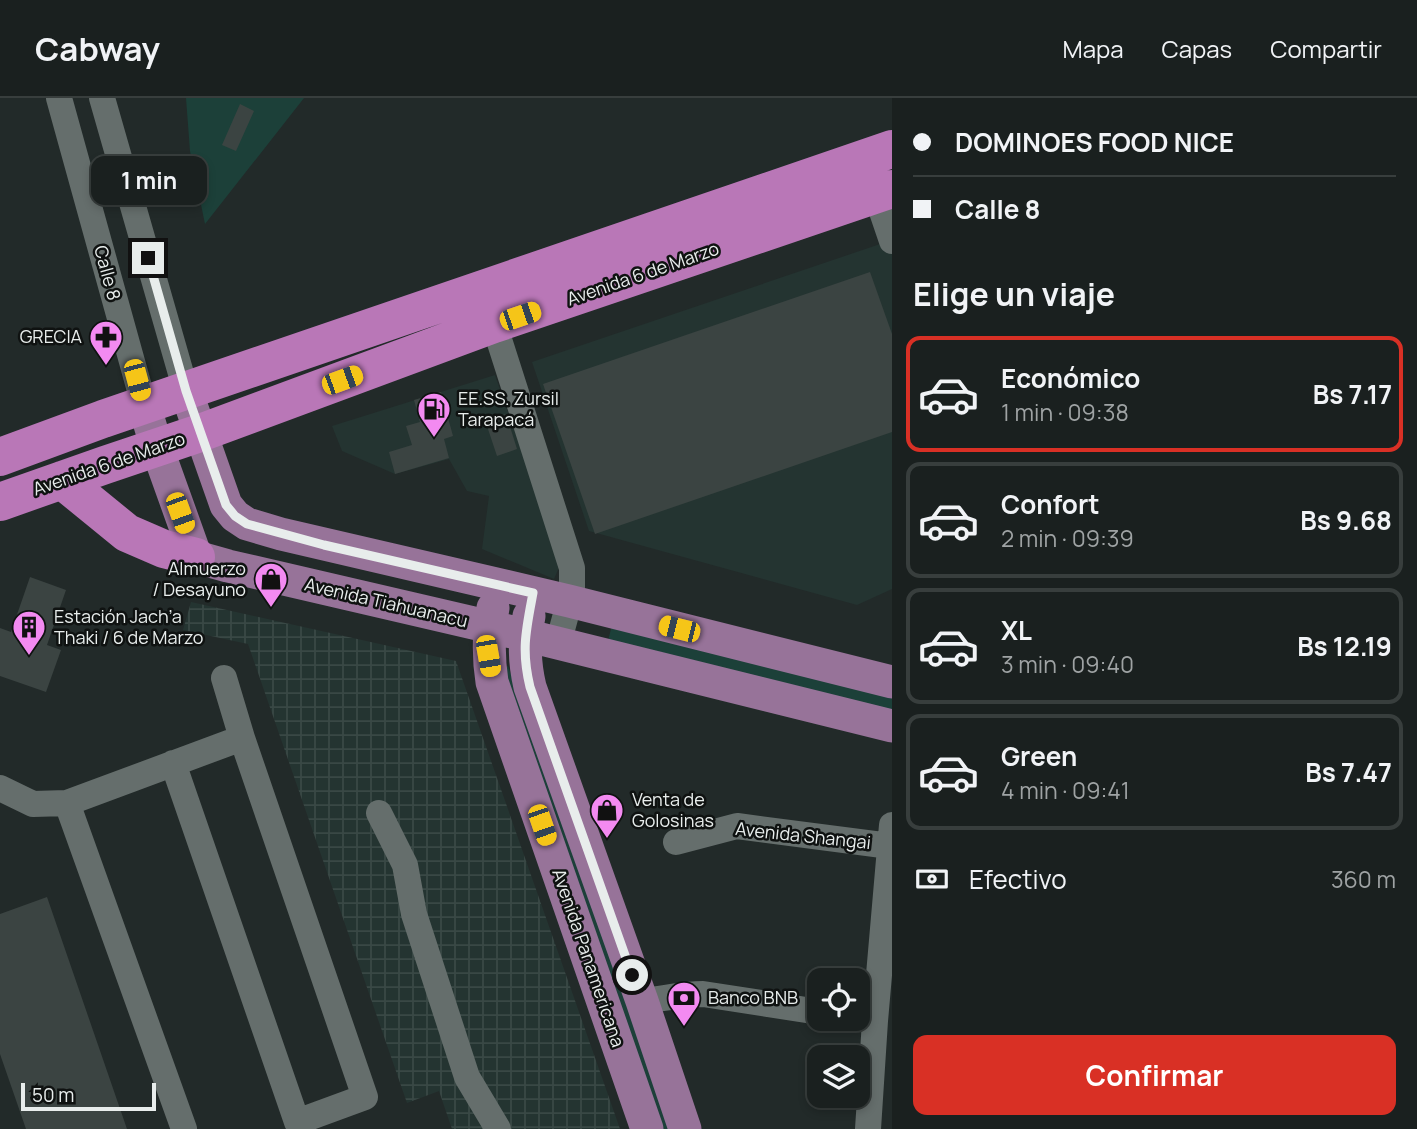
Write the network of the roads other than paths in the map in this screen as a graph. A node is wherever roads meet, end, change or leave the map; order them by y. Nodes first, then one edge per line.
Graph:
1 (59, 98) edge
2 (102, 98) edge
3 (892, 149) edge
4 (884, 191) edge
5 (892, 241) edge
6 (494, 324) junction
7 (186, 391) junction
8 (144, 405) junction
9 (200, 433) junction
10 (157, 448) junction
11 (0, 457) edge
12 (62, 480) junction
13 (0, 502) edge
14 (196, 557) junction
15 (497, 585) junction
16 (533, 593) junction
17 (569, 601) junction
18 (489, 628) junction
19 (525, 635) junction
20 (558, 643) junction
21 (224, 678) dead end
22 (892, 682) edge
23 (892, 726) edge
24 (242, 738) junction
25 (173, 763) junction
26 (0, 789) edge
27 (68, 803) junction
28 (379, 813) dead end
29 (891, 836) edge
30 (676, 842) dead end
31 (870, 990) edge
32 (642, 1001) junction
33 (807, 1010) edge
34 (866, 1031) edge
35 (184, 1129) edge
36 (498, 1129) edge
37 (647, 1129) edge
38 (685, 1129) edge
39 (868, 1129) edge

1 - 8 street, Calle 8
2 - 7 street
3 - 7 highway
4 - 5 street
4 - 6 highway, Avenida 6 de Marzo
6 - 9 highway, Avenida 6 de Marzo
6 - 17 street
7 - 8 highway
7 - 9 main road
8 - 10 main road, Calle 8
8 - 11 highway
9 - 10 highway, Avenida 6 de Marzo
9 - 15 main road
10 - 12 highway, Avenida 6 de Marzo
10 - 14 main road
12 - 13 highway, Avenida 6 de Marzo
12 - 14 highway
14 - 18 main road, Avenida Tiahuanacu
15 - 16 main road
15 - 18 main road, Avenida Panamericana
16 - 17 main road
16 - 19 main road, Avenida Panamericana
17 - 20 street
17 - 22 main road
18 - 19 main road, Avenida Tiahuanacu
18 - 37 main road, Avenida Panamericana
19 - 20 main road, Avenida Tiahuanacu
19 - 32 main road, Avenida Panamericana
20 - 23 main road, Avenida Tiahuanacu
21 - 24 street
24 - 25 street
24 - 25 street
25 - 27 street
26 - 27 street
27 - 35 street
28 - 36 street
29 - 30 street, Avenida Shangai
29 - 31 street
32 - 33 street
32 - 38 main road, Avenida Panamericana
34 - 39 street

